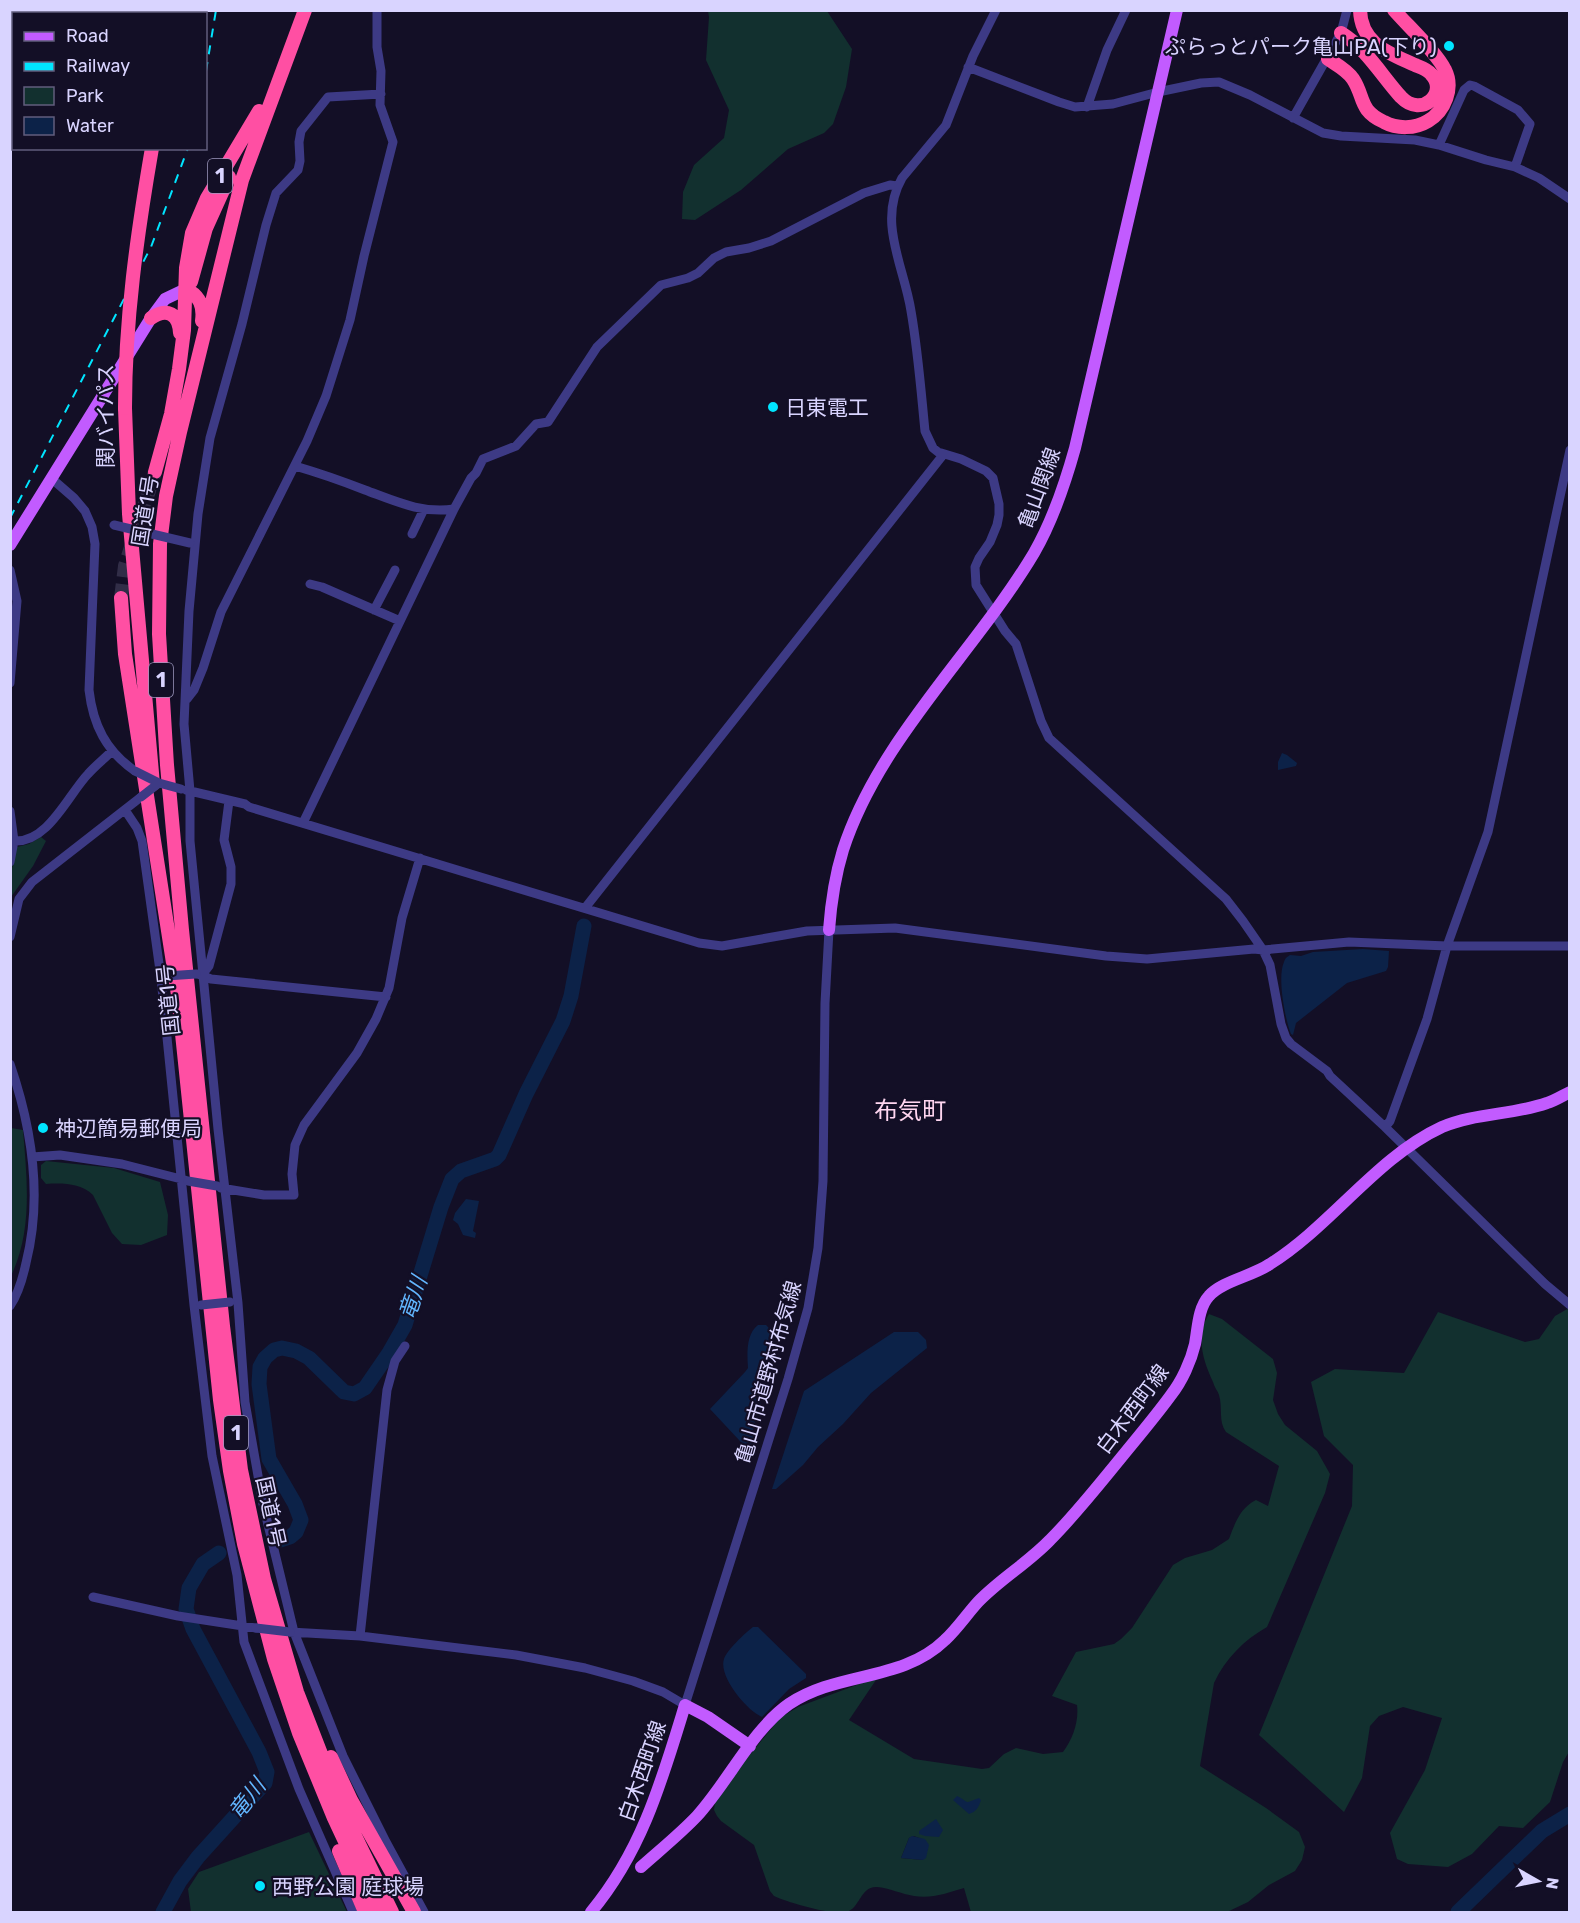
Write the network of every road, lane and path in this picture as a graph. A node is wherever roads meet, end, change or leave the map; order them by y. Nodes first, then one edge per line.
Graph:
1 (305, 10) edge
2 (377, 10) edge
3 (1126, 10) edge
4 (1177, 10) edge
5 (1347, 10) edge
6 (1360, 10) edge
7 (1394, 10) edge
8 (992, 12) edge
9 (1341, 33) junction
10 (1328, 59) junction
11 (968, 67) junction
12 (281, 72) junction
13 (1158, 92) junction
14 (381, 94) junction
15 (1087, 107) junction
16 (267, 108) junction
17 (1293, 118) junction
18 (1439, 145) junction
19 (152, 150) edge
20 (1515, 167) junction
21 (897, 186) junction
22 (1569, 199) edge
23 (186, 289) junction
24 (150, 318) junction
25 (175, 395) junction
26 (180, 432) junction
27 (1569, 450) edge
28 (943, 455) junction
29 (295, 466) junction
30 (155, 472) tunnel mouth
31 (51, 478) junction
32 (424, 509) junction
33 (454, 510) junction
34 (114, 525) dead end
35 (412, 534) dead end
36 (192, 544) junction
37 (10, 545) edge
38 (10, 570) edge
39 (395, 570) dead end
40 (310, 584) dead end
41 (121, 598) tunnel mouth
42 (374, 610) junction
43 (993, 613) junction
44 (400, 621) junction
45 (12, 640) edge
46 (10, 683) edge
47 (145, 684) junction
48 (187, 699) junction
49 (112, 751) junction
50 (159, 783) junction
51 (186, 790) junction
52 (229, 801) junction
53 (125, 810) junction
54 (10, 811) edge
55 (303, 823) junction
56 (14, 841) junction
57 (420, 858) junction
58 (10, 862) edge
59 (585, 908) junction
60 (182, 930) junction
61 (829, 930) junction
62 (10, 937) edge
63 (1447, 946) junction
64 (1569, 946) edge
65 (1263, 950) junction
66 (199, 975) junction
67 (163, 977) junction
68 (178, 995) junction
69 (386, 997) junction
70 (10, 1064) edge
71 (1569, 1092) edge
72 (1385, 1127) junction
73 (1407, 1149) junction
74 (32, 1157) junction
75 (185, 1180) junction
76 (221, 1188) junction
77 (234, 1303) junction
78 (197, 1305) junction
79 (1569, 1305) edge
80 (10, 1306) edge
81 (405, 1347) dead end
82 (93, 1597) dead end
83 (242, 1627) junction
84 (292, 1632) junction
85 (360, 1636) junction
86 (280, 1658) junction
87 (685, 1705) junction
88 (750, 1746) junction
89 (641, 1867) dead end
90 (353, 1912) edge
91 (365, 1912) edge
92 (378, 1912) edge
93 (392, 1912) edge
94 (414, 1912) edge
95 (424, 1912) edge
96 (591, 1912) edge

1 - 12 highway, 国道1号 / 1
2 - 14 street
3 - 15 street
4 - 13 main road, 亀山関線
5 - 9 street
6 - 9 highway
7 - 10 highway
8 - 11 street
9 - 10 street
10 - 17 street
11 - 15 street
11 - 21 street
12 - 16 highway, 国道1号 / 1
12 - 23 highway, 国道1号 / 1
13 - 15 street
13 - 17 street
13 - 43 main road, 亀山関線
14 - 29 street
14 - 36 street
16 - 23 highway
16 - 26 highway, 国道1号 / 1
17 - 18 street
18 - 20 street
18 - 20 street
19 - 47 highway, 関バイパス / 1, bridge
20 - 22 street
21 - 28 street
21 - 33 street
23 - 24 main road
23 - 25 highway, 国道1号 / 1
23 - 26 highway
24 - 25 highway
24 - 31 main road
25 - 30 highway, 国道1号 / 1
26 - 60 highway, 国道1号 / 1
27 - 63 street
28 - 43 street
28 - 59 street
29 - 32 street
29 - 48 street
31 - 37 main road
31 - 49 street
32 - 33 street
32 - 35 street
33 - 44 street
34 - 36 street, bridge
36 - 48 street
38 - 45 street
39 - 42 street
40 - 42 street
41 - 68 highway, 国道1号 / 1
42 - 44 street
43 - 61 main road, 亀山関線
43 - 65 street
44 - 55 street
45 - 46 street
47 - 60 highway, 1
47 - 68 highway, 1
48 - 51 street
49 - 50 street, bridge
49 - 56 street
50 - 51 street, bridge
50 - 53 street, bridge
51 - 52 street
51 - 66 street
52 - 55 street
52 - 66 street
53 - 62 street
53 - 67 street
54 - 56 street
55 - 57 street
56 - 58 street
57 - 59 street
57 - 69 street
59 - 61 street
60 - 86 highway, 国道1号 / 1
61 - 65 street
61 - 87 street, 亀山市道野村布気線
63 - 64 street
63 - 65 street
63 - 72 street
65 - 72 street
66 - 67 street, bridge
66 - 69 street
66 - 76 street
67 - 75 street
68 - 86 highway, 国道1号 / 1
69 - 76 street
70 - 74 street
71 - 73 main road, 白木西町線
72 - 73 street
73 - 79 street
73 - 88 main road, 白木西町線
74 - 75 street
74 - 80 street
75 - 76 street, bridge
75 - 78 street
76 - 77 street
77 - 78 street, bridge
77 - 84 street
78 - 83 street
81 - 85 street
82 - 83 street
83 - 84 street, bridge
83 - 90 street
84 - 85 street
84 - 95 street
85 - 87 street
86 - 91 highway
86 - 92 highway, 国道1号 / 1
86 - 93 highway, 国道1号 / 1
86 - 94 highway
87 - 88 main road, 白木西町線
87 - 96 main road, 白木西町線
88 - 89 main road, 白木西町線

